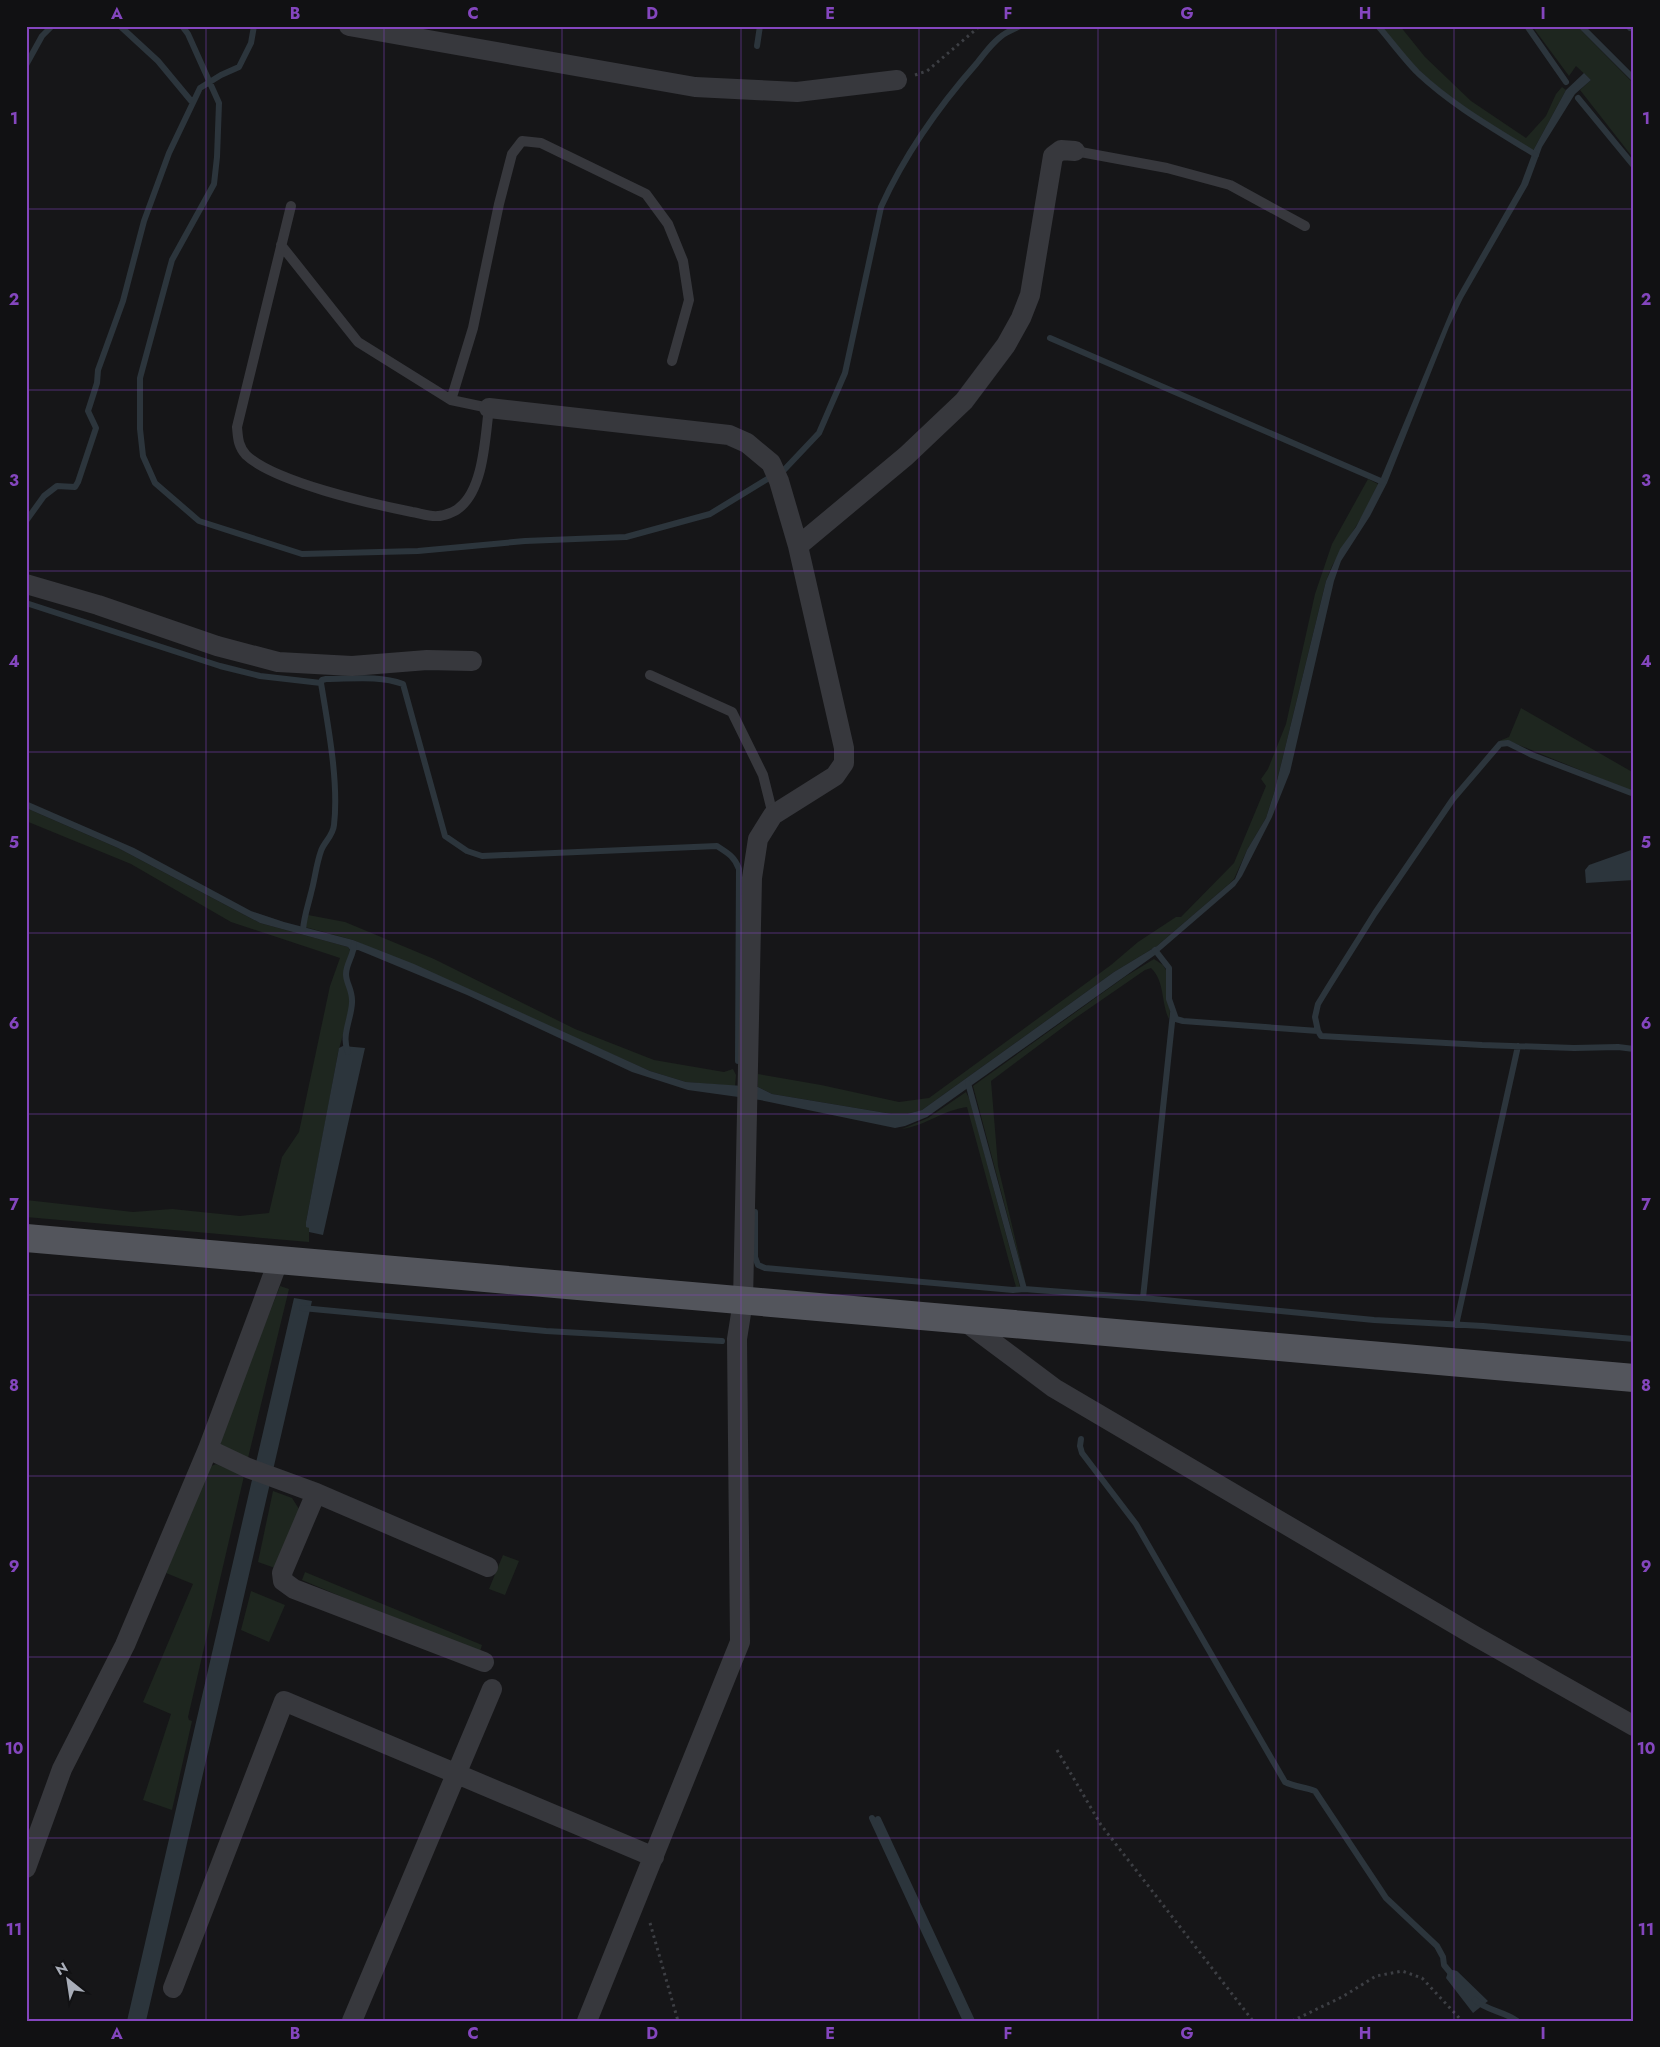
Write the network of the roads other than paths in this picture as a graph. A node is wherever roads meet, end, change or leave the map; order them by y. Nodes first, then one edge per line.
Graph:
1 (349, 26) edge
2 (897, 80) road end
3 (1075, 151) joint
4 (291, 206) dead end
5 (1305, 226) dead end
6 (282, 245) junction
7 (672, 361) dead end
8 (451, 400) junction
9 (489, 408) junction
10 (798, 546) junction
11 (26, 584) edge
12 (472, 661) dead end
13 (650, 674) dead end
14 (773, 815) junction
15 (26, 1238) edge
16 (279, 1259) junction
17 (743, 1301) junction
18 (963, 1320) junction
19 (1634, 1378) edge
20 (208, 1448) junction
21 (316, 1493) junction
22 (488, 1567) dead end
23 (484, 1662) dead end
24 (492, 1689) dead end
25 (1634, 1726) edge
26 (457, 1774) junction
27 (654, 1857) junction
28 (26, 1868) edge
29 (173, 1988) dead end
30 (352, 2021) edge
31 (587, 2021) edge

1 - 2 street
3 - 5 lane
3 - 10 street
4 - 6 lane
6 - 8 lane
6 - 9 lane
7 - 8 lane
8 - 9 lane
9 - 10 street
10 - 14 street
11 - 12 street
13 - 14 lane
14 - 17 street
15 - 16 main road
16 - 17 main road
16 - 20 street
17 - 18 main road
17 - 27 street
18 - 19 main road
18 - 25 street
20 - 21 street
20 - 28 street
21 - 22 street
21 - 23 street
24 - 26 street
26 - 27 street
26 - 29 street
26 - 30 street
27 - 31 street

